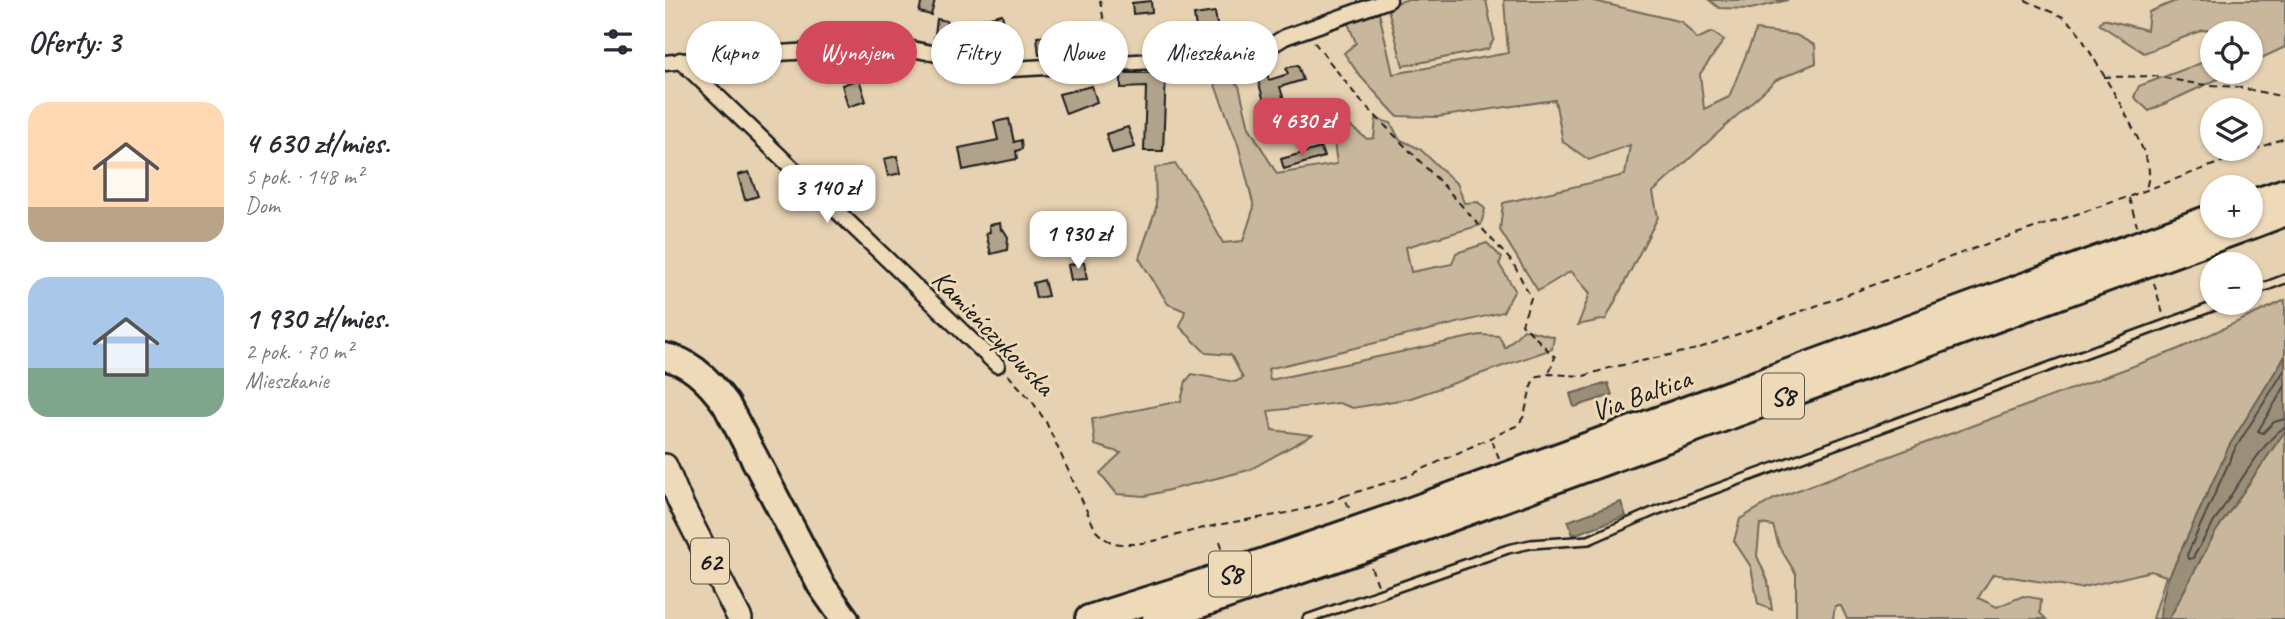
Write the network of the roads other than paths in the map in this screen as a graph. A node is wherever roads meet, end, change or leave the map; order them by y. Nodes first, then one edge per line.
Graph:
1 (1389, 0) edge
2 (680, 60) junction
3 (665, 63) edge
4 (2285, 191) edge
5 (2263, 199) edge
6 (2285, 212) edge
7 (2263, 220) edge
8 (2200, 222) edge
9 (2213, 238) edge
10 (2285, 279) edge
11 (2263, 287) edge
12 (2200, 312) edge
13 (665, 357) edge
14 (997, 365) road end
15 (678, 368) edge
16 (665, 466) edge
17 (665, 479) edge
18 (680, 502) junction
19 (821, 585) junction
20 (740, 619) edge
21 (828, 619) edge
22 (845, 619) edge
23 (1089, 619) edge
24 (1156, 619) edge
25 (1307, 619) edge

1 - 2 street
2 - 3 street
2 - 14 street, Kamieńczykowska
4 - 5 highway
6 - 7 highway, Via Baltica / S8
8 - 23 highway, Via Baltica / S8
9 - 24 highway, Via Baltica / S8
10 - 11 lane
12 - 25 lane
13 - 15 highway
15 - 19 highway
16 - 18 main road, 62
17 - 18 main road, 62
18 - 20 main road, 62
19 - 21 highway
19 - 22 highway

